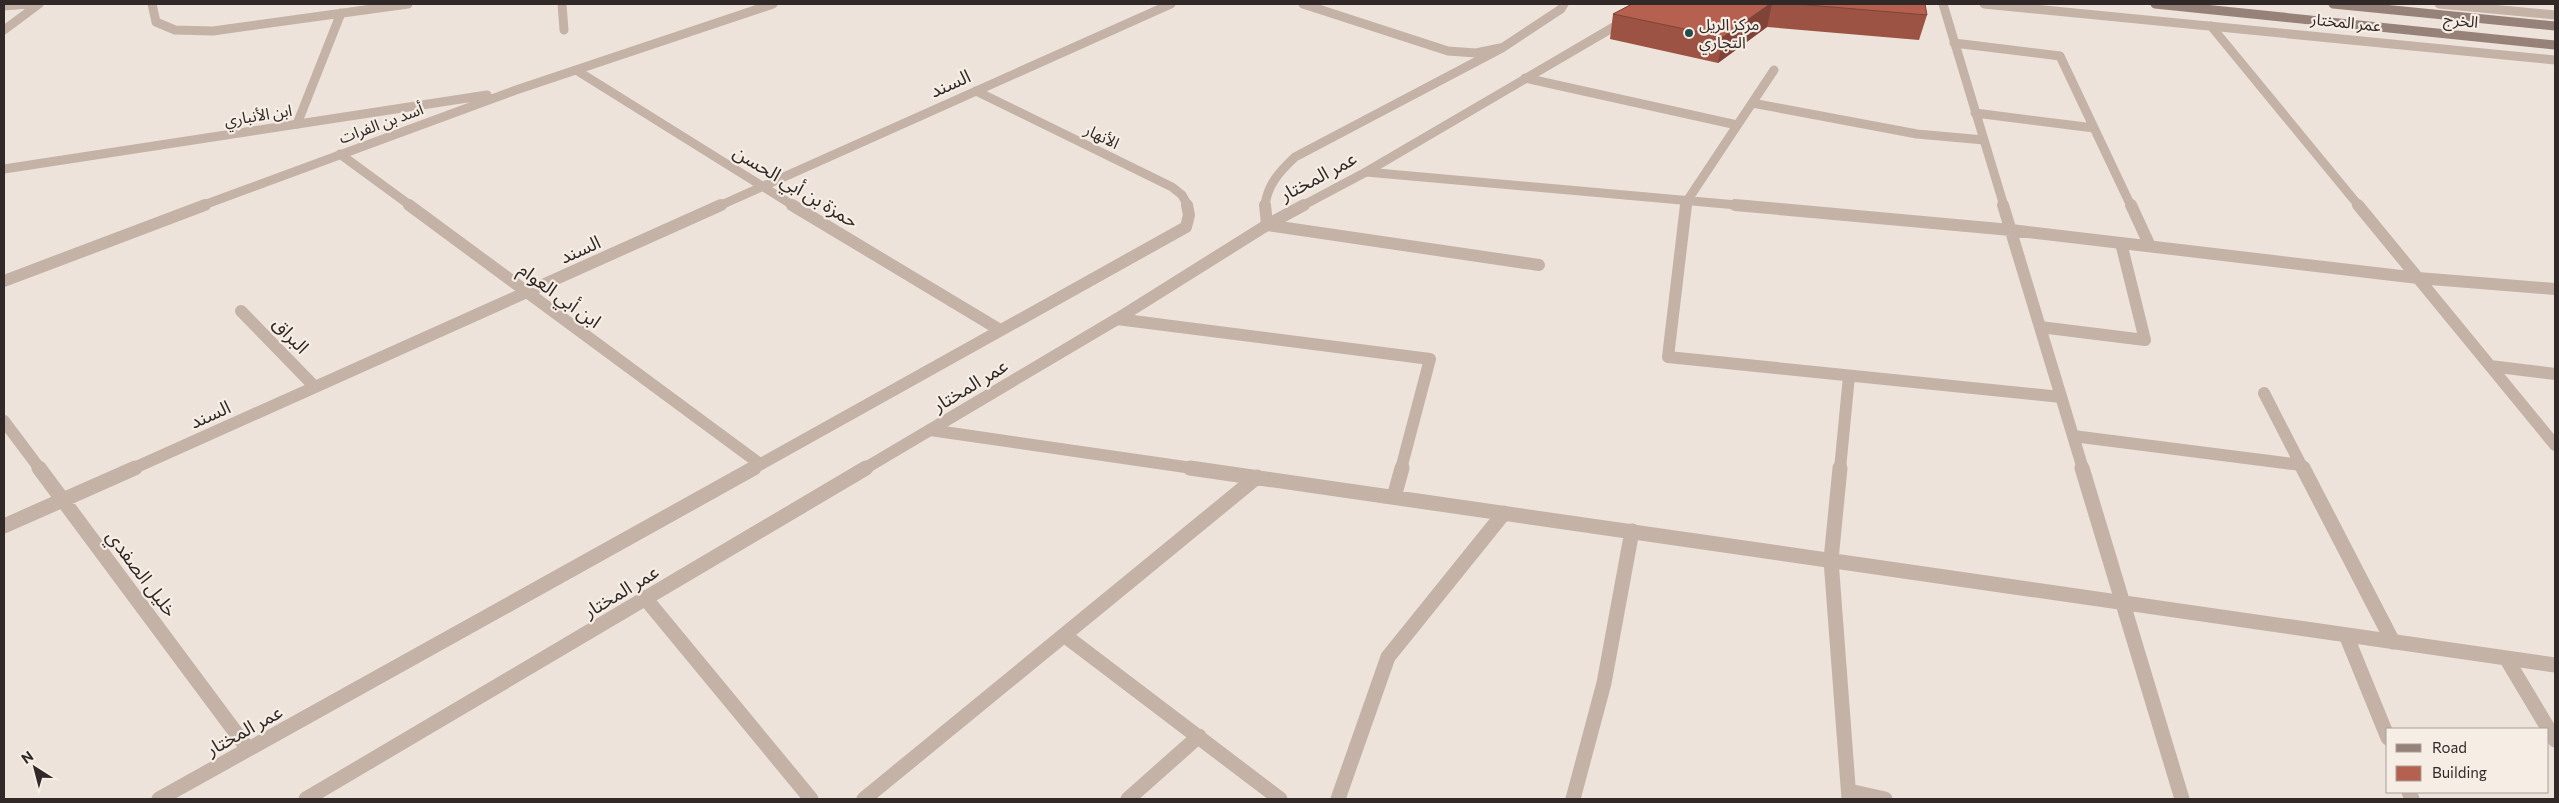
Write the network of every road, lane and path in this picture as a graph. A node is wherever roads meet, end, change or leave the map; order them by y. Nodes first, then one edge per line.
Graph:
1 (28, 4) edge
2 (39, 4) edge
3 (152, 4) edge
4 (408, 4) edge
5 (562, 4) edge
6 (773, 4) edge
7 (1171, 4) edge
8 (1304, 4) edge
9 (1653, 4) edge
10 (1942, 4) edge
11 (1984, 4) edge
12 (2155, 4) edge
13 (2333, 4) edge
14 (2439, 4) edge
15 (1564, 5) edge
16 (4, 6) edge
17 (341, 13) junction
18 (2555, 15) edge
19 (2211, 26) junction
20 (2555, 26) edge
21 (4, 30) edge
22 (564, 30) dead end
23 (1954, 43) junction
24 (2555, 45) edge
25 (1502, 48) junction
26 (2555, 60) edge
27 (576, 70) junction
28 (1774, 70) dead end
29 (1525, 78) junction
30 (516, 90) junction
31 (976, 91) junction
32 (1752, 103) junction
33 (1976, 113) junction
34 (297, 124) junction
35 (1737, 126) junction
36 (2094, 128) junction
37 (1984, 140) junction
38 (340, 154) junction
39 (4, 169) edge
40 (1366, 172) junction
41 (762, 187) junction
42 (1687, 201) junction
43 (1267, 225) junction
44 (1186, 227) joint
45 (2010, 230) junction
46 (2121, 243) junction
47 (2150, 246) junction
48 (1539, 266) dead end
49 (2418, 278) junction
50 (4, 281) edge
51 (2555, 289) edge
52 (527, 292) junction
53 (241, 311) dead end
54 (1117, 319) junction
55 (2040, 327) junction
56 (1000, 330) junction
57 (2490, 366) junction
58 (2555, 374) edge
59 (1849, 376) junction
60 (314, 386) junction
61 (2264, 393) dead end
62 (2061, 398) junction
63 (4, 421) edge
64 (930, 430) junction
65 (2073, 436) junction
66 (2555, 445) edge
67 (760, 464) junction
68 (2301, 465) junction
69 (1257, 477) junction
70 (1394, 497) junction
71 (62, 500) junction
72 (1504, 513) junction
73 (4, 526) edge
74 (1632, 531) junction
75 (1831, 560) junction
76 (645, 598) junction
77 (2122, 602) junction
78 (1064, 635) junction
79 (2346, 635) junction
80 (2393, 642) junction
81 (2506, 658) junction
82 (2555, 665) edge
83 (2548, 728) edge
84 (2386, 733) edge
85 (1199, 736) junction
86 (248, 749) junction
87 (1849, 795) edge
88 (159, 799) edge
89 (306, 799) edge
90 (811, 799) edge
91 (864, 799) edge
92 (1128, 799) edge
93 (1280, 799) edge
94 (1338, 799) edge
95 (1573, 799) edge
96 (1885, 799) edge
97 (2182, 799) edge

1 - 16 street
2 - 21 street
3 - 17 street
4 - 17 street
5 - 22 street
6 - 27 street, أسد بن الفرات
7 - 31 street, السند
8 - 25 street
9 - 29 street, عمر المختار
10 - 23 street
11 - 19 street, عمر المختار
12 - 24 main road, الخرج
13 - 20 main road, الخرج
14 - 18 street
15 - 25 street
17 - 34 street
19 - 26 street, عمر المختار
19 - 49 street
23 - 33 street
23 - 36 street
25 - 43 street
27 - 30 street, أسد بن الفرات
27 - 41 street, حمزة بن أبي الحسن
28 - 32 street
29 - 35 street
29 - 40 street, عمر المختار
30 - 34 street, ابن الأنباري
30 - 38 street, أسد بن الفرات
31 - 41 street, السند
31 - 44 street, الأنهار
32 - 35 street
32 - 37 street
33 - 36 street
33 - 37 street
34 - 39 street, ابن الأنباري
35 - 42 street
36 - 47 street
37 - 45 street
38 - 50 street, أسد بن الفرات
38 - 52 street, ابن أبي العوام
40 - 42 street
40 - 43 street, عمر المختار
41 - 52 street, السند
41 - 56 street, حمزة بن أبي الحسن
42 - 45 street
42 - 59 street
43 - 48 street
43 - 54 street, عمر المختار
44 - 56 street, عمر المختار
45 - 46 street
45 - 55 street
46 - 47 street
46 - 55 street
47 - 49 street
49 - 51 street
49 - 57 street
52 - 60 street, السند
52 - 67 street, ابن أبي العوام
53 - 60 street, البراق
54 - 64 street, عمر المختار
54 - 70 street
55 - 62 street
56 - 67 street, عمر المختار
57 - 58 street
57 - 66 street
59 - 62 street
59 - 75 street
60 - 71 street, السند
61 - 68 street
62 - 65 street
63 - 71 street, خليل الصفدي
64 - 69 street
64 - 76 street, عمر المختار
65 - 68 street
65 - 77 street
67 - 86 street, عمر المختار
68 - 80 street
69 - 70 street
69 - 78 street
70 - 72 street
71 - 73 street, السند
71 - 86 street, خليل الصفدي
72 - 74 street
72 - 94 street
74 - 75 street
74 - 95 street
75 - 77 street
75 - 87 street
76 - 89 street, عمر المختار
76 - 90 street
77 - 79 street
77 - 97 street
78 - 85 street
78 - 91 street
79 - 80 street
79 - 84 street
80 - 81 street
81 - 82 street
81 - 83 street
85 - 92 street
85 - 93 street
86 - 88 street, عمر المختار
87 - 96 street

